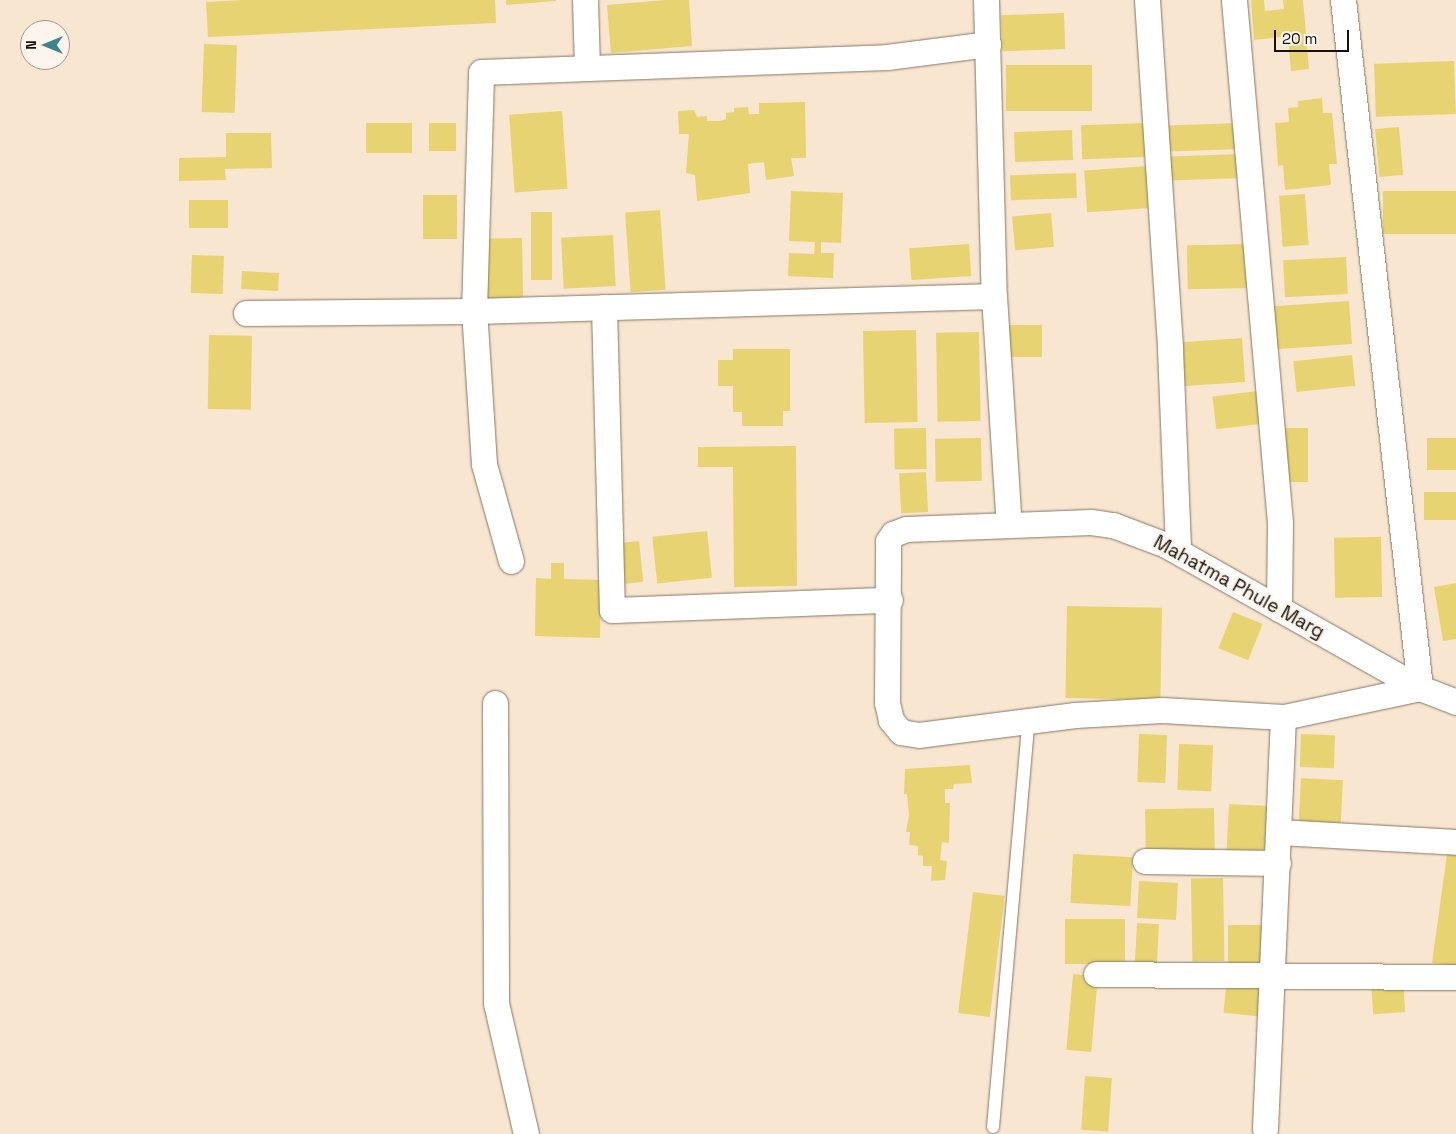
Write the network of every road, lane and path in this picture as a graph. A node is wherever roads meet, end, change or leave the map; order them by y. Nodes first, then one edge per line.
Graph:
1 (585, 0) edge
2 (986, 0) edge
3 (1146, 0) edge
4 (1234, 0) edge
5 (1343, 0) edge
6 (988, 44) junction
7 (587, 67) junction
8 (994, 296) junction
9 (604, 307) junction
10 (474, 311) junction
11 (246, 313) dead end
12 (1009, 525) junction
13 (1178, 551) junction
14 (511, 561) dead end
15 (890, 600) junction
16 (1279, 609) junction
17 (1420, 688) junction
18 (1456, 702) edge
19 (495, 703) dead end
20 (1283, 718) junction
21 (1030, 720) junction
22 (1279, 832) junction
23 (1456, 842) edge
24 (1145, 861) dead end
25 (1278, 863) junction
26 (1096, 974) dead end
27 (1273, 975) junction
28 (1456, 977) edge
29 (993, 1127) dead end
30 (1265, 1129) dead end
31 (526, 1134) edge

1 - 7 street
2 - 6 street
3 - 13 street
4 - 16 street
5 - 17 street
6 - 7 street
6 - 8 street
7 - 10 street
8 - 9 street
8 - 12 street
9 - 10 street
9 - 15 street
10 - 11 street
10 - 14 street
12 - 13 street, Mahatma Phule Marg
12 - 15 street, Mahatma Phule Marg
13 - 16 street, Mahatma Phule Marg
15 - 21 street, Mahatma Phule Marg
16 - 17 street, Mahatma Phule Marg
17 - 18 street, Mahatma Phule Marg
17 - 20 street, Mahatma Phule Marg
19 - 31 street
20 - 21 street, Mahatma Phule Marg
20 - 22 street
21 - 29 lane
22 - 23 street
22 - 25 street
24 - 25 street
25 - 27 street
26 - 27 street
27 - 28 street
27 - 30 street

